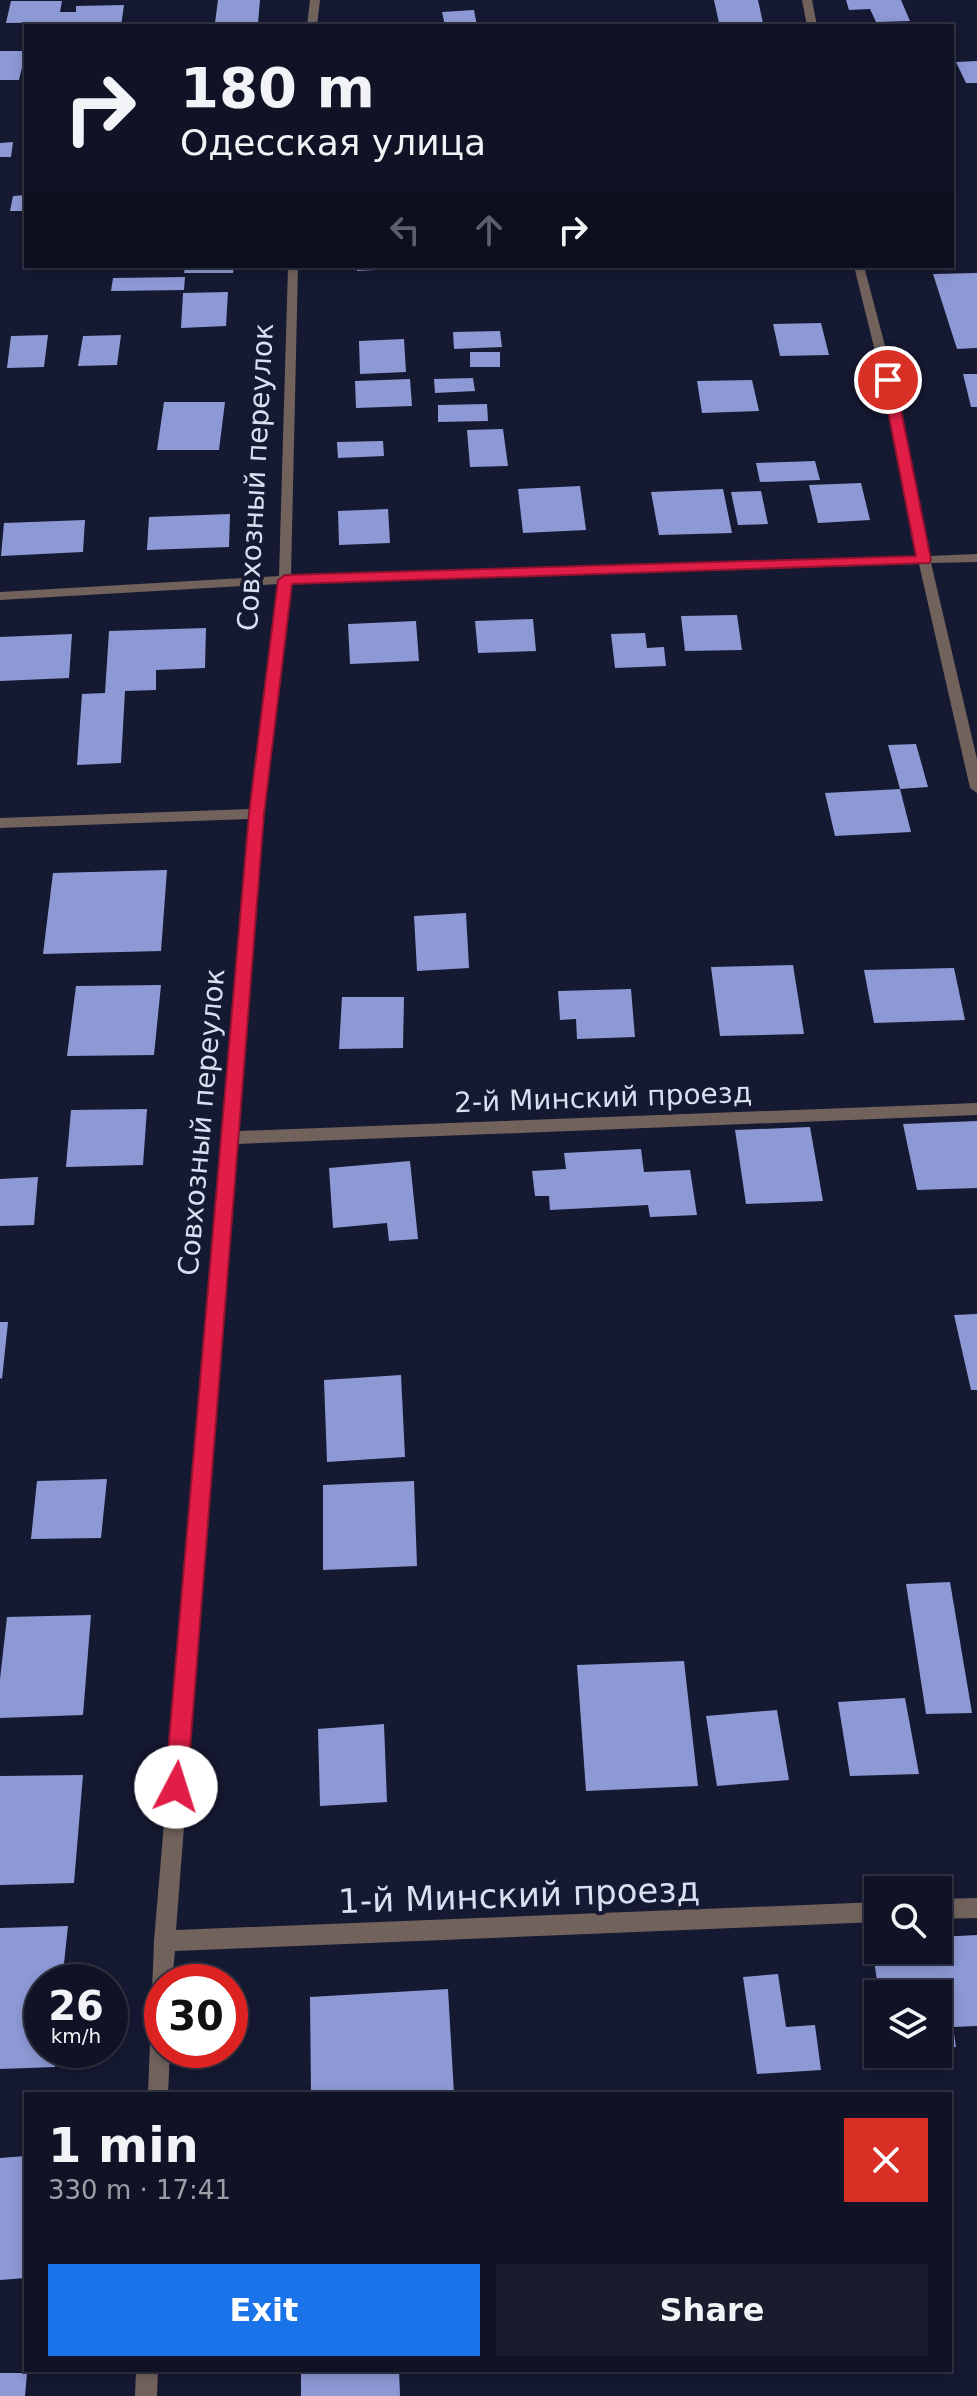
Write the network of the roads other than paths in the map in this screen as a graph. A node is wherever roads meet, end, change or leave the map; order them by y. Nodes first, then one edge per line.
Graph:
1 (315, 0) edge
2 (807, 0) edge
3 (312, 24) edge
4 (812, 24) edge
5 (293, 268) edge
6 (860, 268) edge
7 (977, 558) edge
8 (924, 560) junction
9 (285, 580) junction
10 (0, 596) edge
11 (977, 788) edge
12 (256, 814) junction
13 (0, 823) edge
14 (977, 1109) edge
15 (230, 1138) junction
16 (977, 1908) edge
17 (952, 1909) edge
18 (864, 1913) edge
19 (164, 1941) junction
20 (163, 1964) edge
21 (159, 2068) edge
22 (158, 2092) edge
23 (147, 2372) edge
24 (146, 2396) edge

1 - 3 street
2 - 4 street
5 - 9 street, Совхозный переулок
6 - 8 street
7 - 8 street
8 - 9 street
8 - 11 street
9 - 10 street
9 - 12 street, Совхозный переулок
12 - 13 street
12 - 15 street, Совхозный переулок
14 - 15 street, 2-й Минский проезд
15 - 19 street, Совхозный переулок
16 - 17 street
18 - 19 street, 1-й Минский проезд
19 - 20 street, Совхозный переулок
21 - 22 street, Совхозный переулок
23 - 24 street

